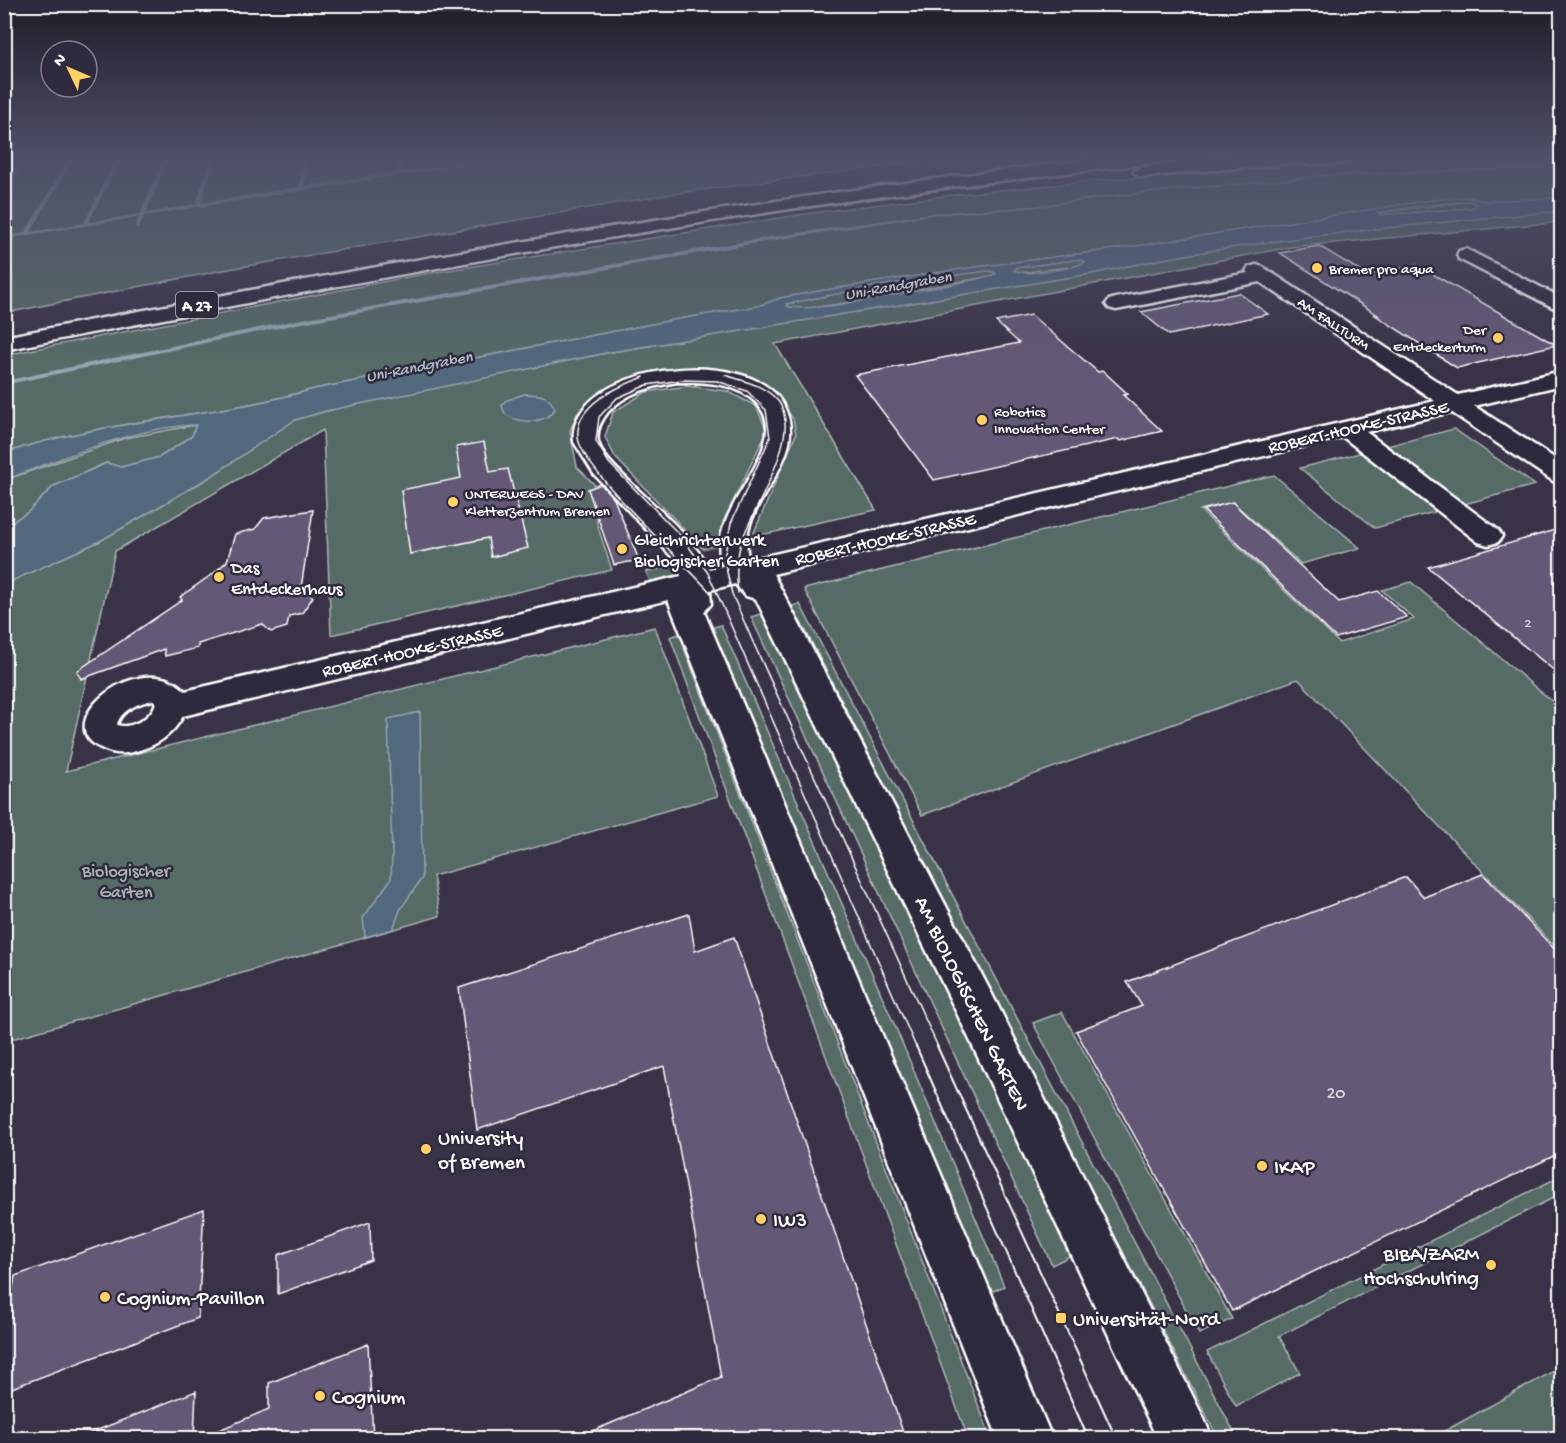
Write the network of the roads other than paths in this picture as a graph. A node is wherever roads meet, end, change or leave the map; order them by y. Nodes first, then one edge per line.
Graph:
1 (564, 224) edge
2 (659, 224) edge
3 (1466, 255) dead end
4 (1116, 304) dead end
5 (1562, 306) edge
6 (4, 326) edge
7 (4, 344) edge
8 (1562, 378) edge
9 (1455, 404) junction
10 (1347, 429) junction
11 (1562, 475) edge
12 (1488, 536) dead end
13 (748, 571) junction
14 (686, 585) junction
15 (173, 706) dead end
16 (1025, 1438) edge
17 (1185, 1438) edge

1 - 6 main road, A 27
2 - 7 main road, A 27
3 - 5 main road
4 - 9 main road, AM FALLTURM
8 - 9 main road, ROBERT-HOOKE-STRASSE
9 - 10 main road, ROBERT-HOOKE-STRASSE
9 - 11 main road, AM FALLTURM
10 - 12 main road
10 - 13 main road, ROBERT-HOOKE-STRASSE
13 - 14 main road, ROBERT-HOOKE-STRASSE
13 - 14 main road, AM BIOLOGISCHEN GARTEN
13 - 17 main road, AM BIOLOGISCHEN GARTEN
14 - 15 main road, ROBERT-HOOKE-STRASSE
14 - 16 main road

